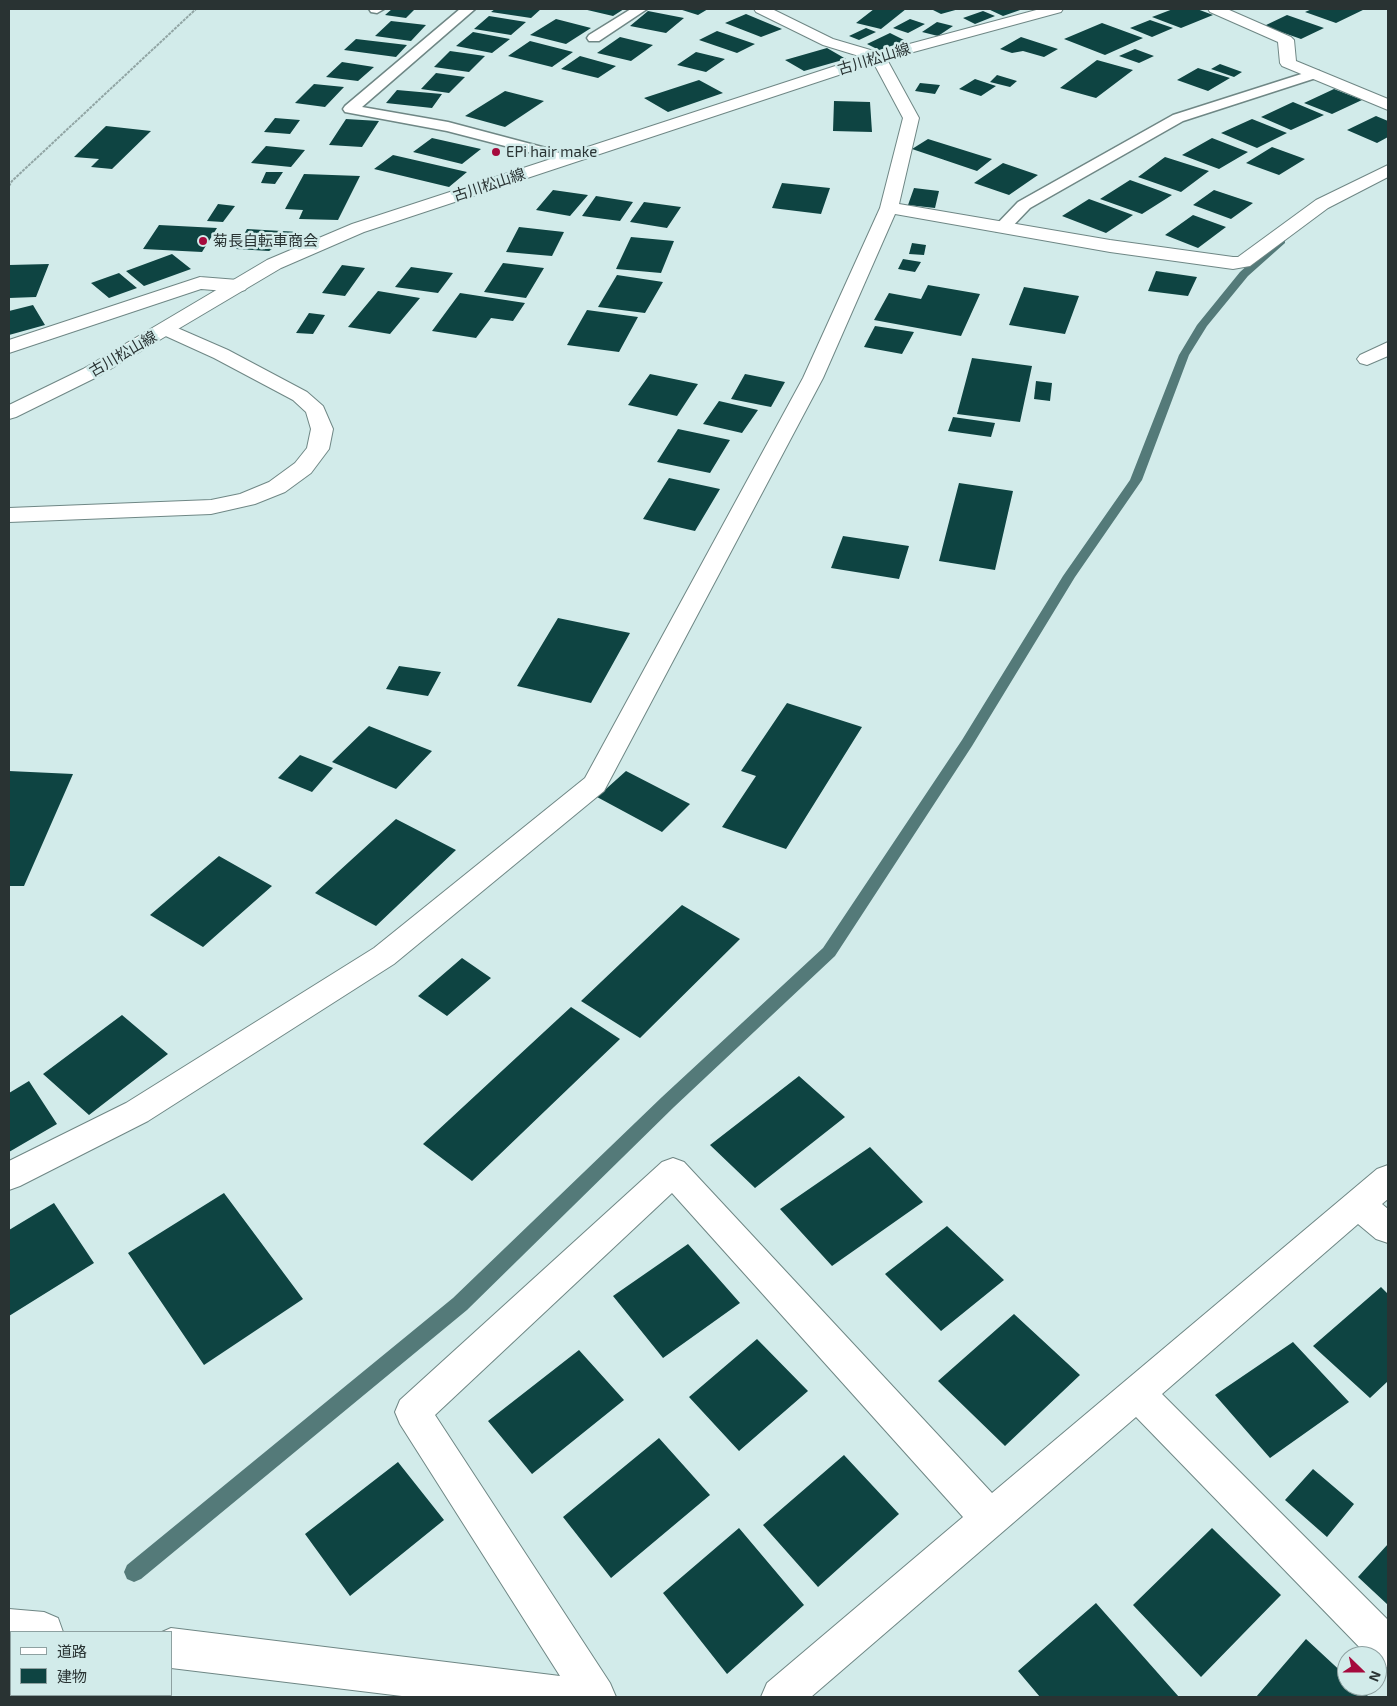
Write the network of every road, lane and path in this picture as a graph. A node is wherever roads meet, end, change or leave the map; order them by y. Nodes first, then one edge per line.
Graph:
1 (196, 9) edge
2 (468, 9) edge
3 (640, 9) edge
4 (761, 9) edge
5 (1056, 9) edge
6 (1215, 9) edge
7 (594, 38) dead end
8 (878, 57) junction
9 (1314, 74) junction
10 (1388, 105) edge
11 (564, 160) junction
12 (1388, 170) edge
13 (9, 186) edge
14 (890, 208) junction
15 (1002, 227) junction
16 (238, 286) junction
17 (166, 329) junction
18 (9, 347) edge
19 (1388, 348) edge
20 (1367, 360) dead end
21 (9, 413) edge
22 (9, 515) edge
23 (9, 1176) edge
24 (1388, 1179) edge
25 (1359, 1204) junction
26 (1388, 1229) edge
27 (1138, 1394) junction
28 (990, 1519) junction
29 (172, 1648) edge
30 (1388, 1648) edge
31 (569, 1697) edge
32 (596, 1697) edge
33 (781, 1697) edge

1 - 13 path
2 - 11 lane
3 - 7 lane
4 - 8 street
5 - 8 street, 古川松山線
6 - 9 street
8 - 11 street, 古川松山線
8 - 14 street
9 - 10 street
9 - 15 lane
11 - 16 street, 古川松山線
12 - 15 street
14 - 15 street
14 - 23 street
16 - 17 street, 古川松山線
16 - 18 street
17 - 21 street, 古川松山線
17 - 22 street
19 - 20 street
24 - 25 street
25 - 26 street
25 - 27 street
27 - 28 street
27 - 30 street
28 - 32 street
28 - 33 street
29 - 31 street

